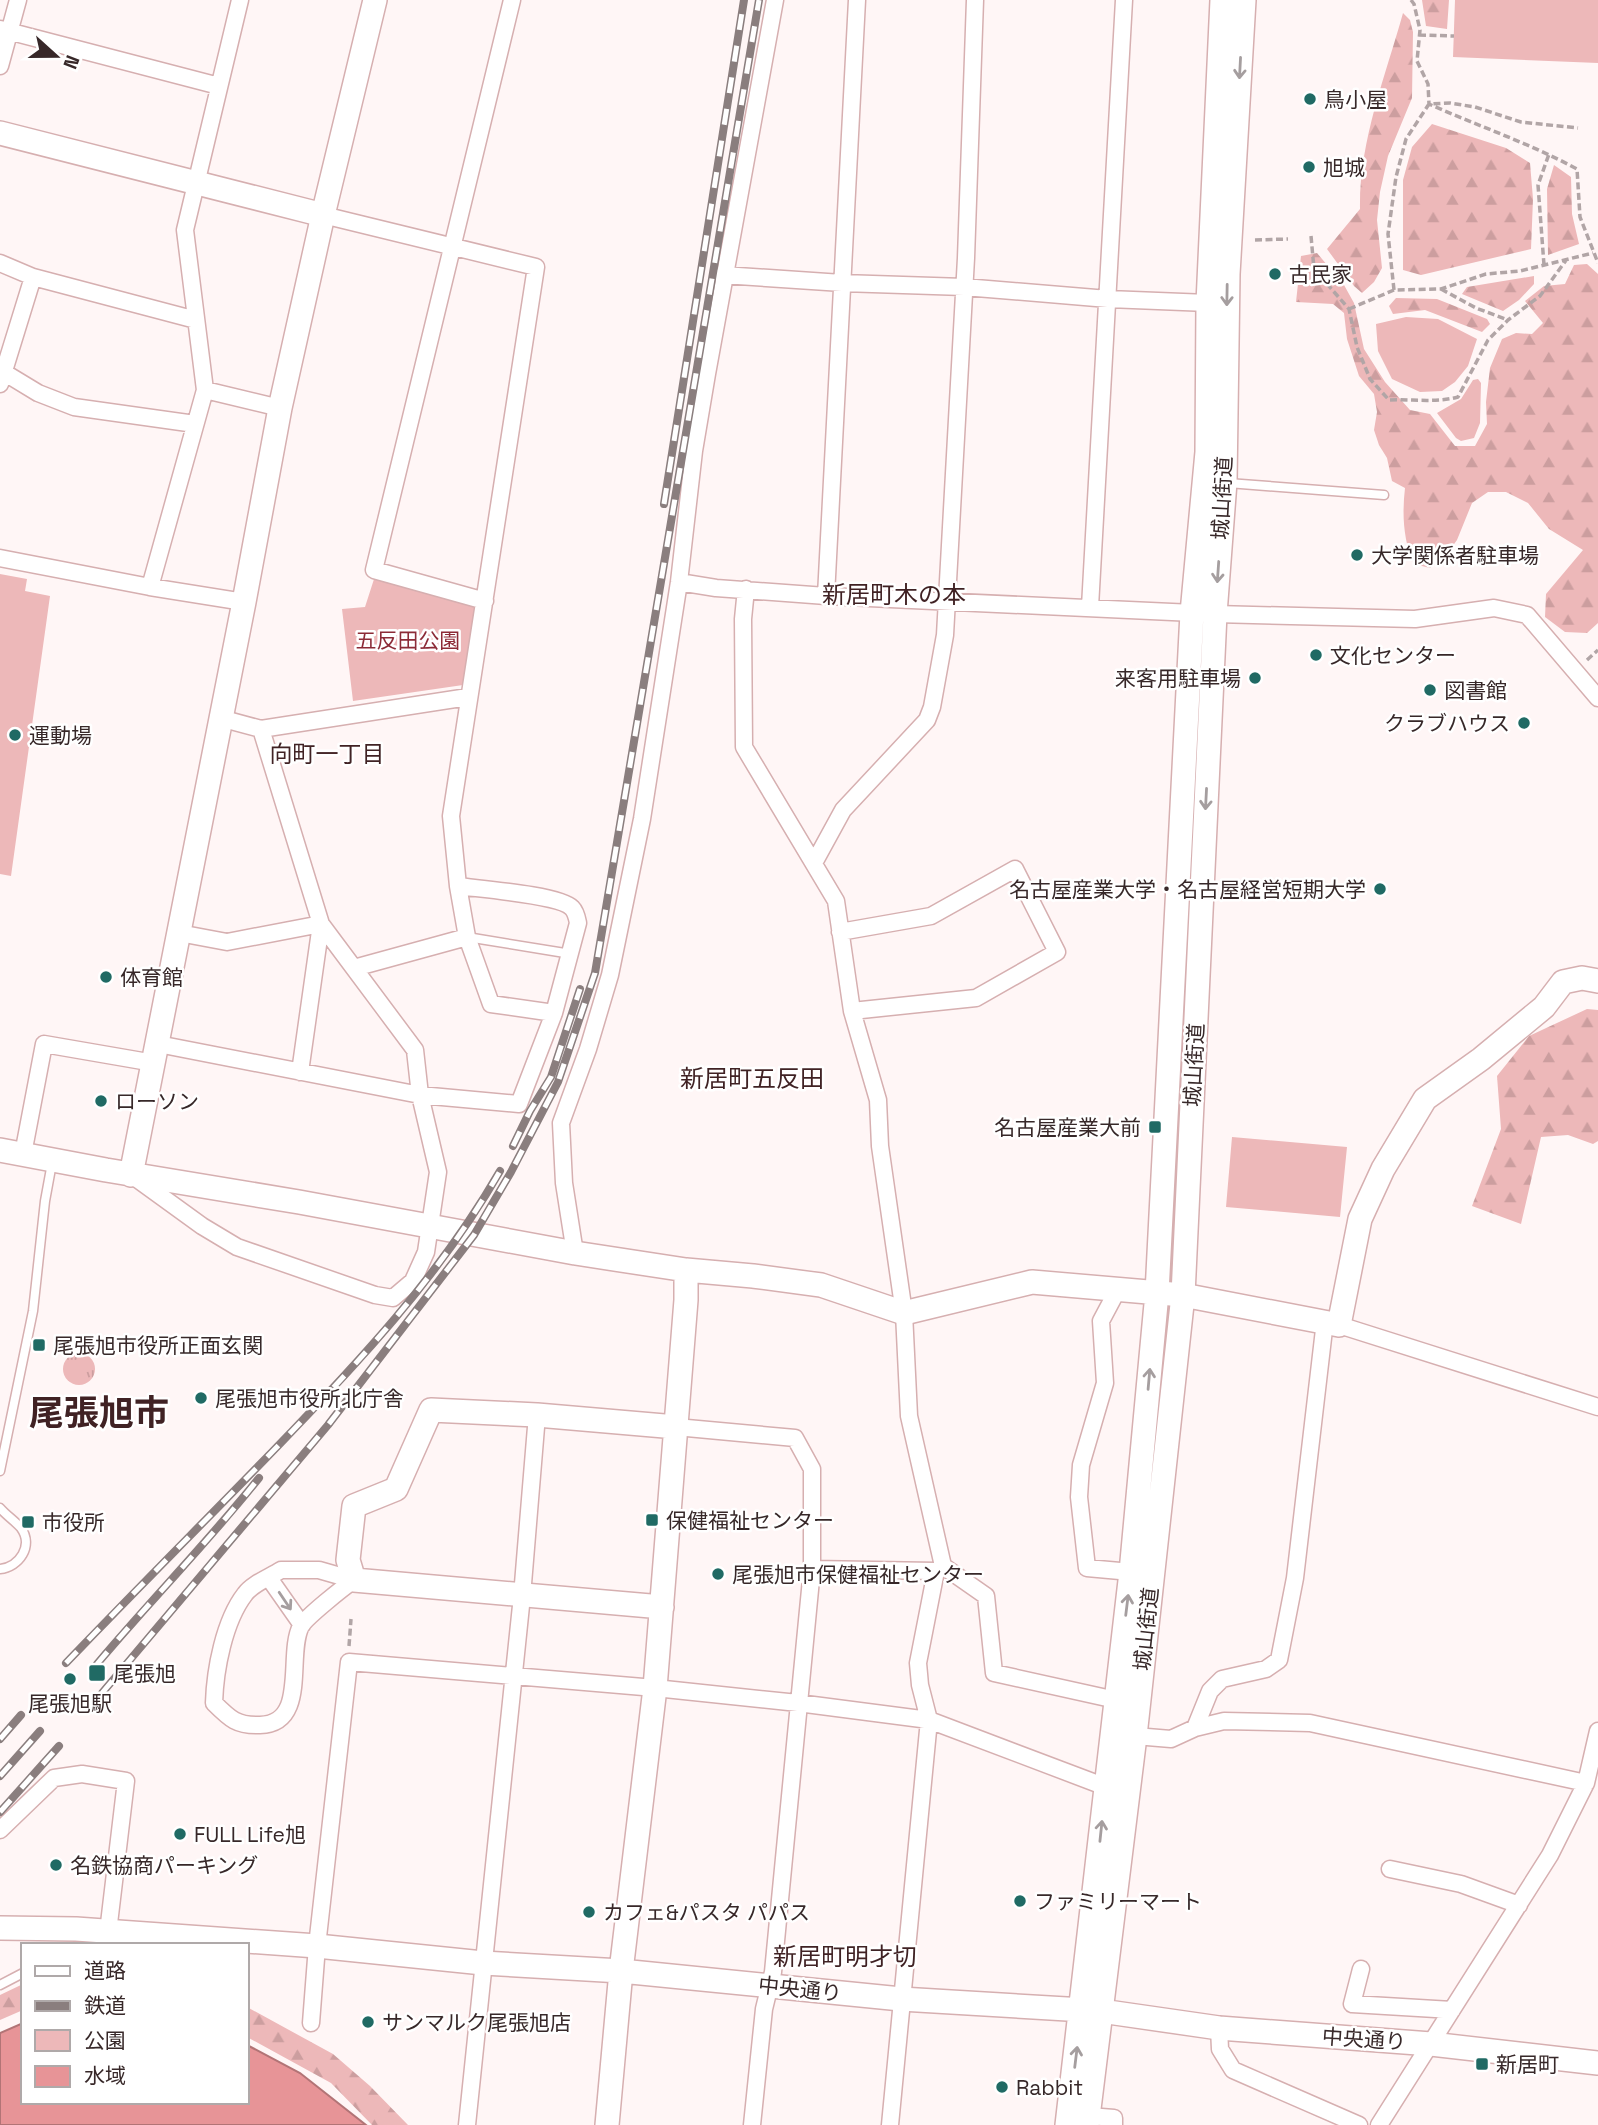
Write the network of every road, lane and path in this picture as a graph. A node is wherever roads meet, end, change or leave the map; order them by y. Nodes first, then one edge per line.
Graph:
1 (18, 0) edge
2 (240, 0) edge
3 (376, 0) edge
4 (512, 0) edge
5 (775, 0) edge
6 (857, 0) edge
7 (975, 0) edge
8 (1124, 0) edge
9 (1222, 0) edge
10 (1244, 0) edge
11 (1410, 0) edge
12 (5, 31) edge
13 (1419, 35) junction
14 (1454, 36) dead end
15 (0, 66) edge
16 (219, 86) junction
17 (1429, 104) junction
18 (1578, 128) dead end
19 (0, 133) edge
20 (1549, 154) junction
21 (195, 183) junction
22 (323, 215) junction
23 (1311, 236) dead end
24 (1288, 239) dead end
25 (1255, 240) dead end
26 (453, 247) junction
27 (1593, 253) junction
28 (1567, 259) junction
29 (0, 263) edge
30 (1598, 263) edge
31 (1544, 265) junction
32 (723, 275) junction
33 (33, 277) junction
34 (842, 283) junction
35 (964, 287) junction
36 (1441, 289) junction
37 (1394, 290) junction
38 (1108, 299) junction
39 (1208, 303) junction
40 (1349, 309) junction
41 (196, 320) junction
42 (1508, 320) junction
43 (1, 375) edge
44 (205, 390) junction
45 (280, 408) junction
46 (195, 424) junction
47 (1225, 482) junction
48 (1384, 495) dead end
49 (0, 558) edge
50 (679, 582) junction
51 (150, 587) junction
52 (746, 589) junction
53 (827, 596) junction
54 (947, 600) junction
55 (485, 601) junction
56 (244, 602) junction
57 (1090, 607) junction
58 (1203, 613) junction
59 (468, 697) junction
60 (1598, 698) edge
61 (220, 718) junction
62 (261, 729) junction
63 (814, 863) junction
64 (458, 886) junction
65 (321, 924) junction
66 (840, 932) junction
67 (179, 933) junction
68 (467, 937) junction
69 (570, 954) junction
70 (354, 968) junction
71 (1598, 981) edge
72 (852, 1011) junction
73 (554, 1013) junction
74 (156, 1054) junction
75 (300, 1072) junction
76 (420, 1095) junction
77 (0, 1150) edge
78 (23, 1154) junction
79 (53, 1160) junction
80 (131, 1175) junction
81 (431, 1228) junction
82 (575, 1253) junction
83 (685, 1270) junction
84 (1118, 1289) junction
85 (1157, 1293) junction
86 (1183, 1296) junction
87 (904, 1313) junction
88 (1332, 1323) junction
89 (1598, 1407) edge
90 (537, 1415) junction
91 (676, 1427) junction
92 (0, 1471) edge
93 (0, 1508) edge
94 (939, 1568) junction
95 (0, 1569) edge
96 (812, 1569) junction
97 (1131, 1572) junction
98 (269, 1578) junction
99 (354, 1580) junction
100 (522, 1596) junction
101 (662, 1607) junction
102 (351, 1619) dead end
103 (302, 1625) junction
104 (349, 1662) junction
105 (513, 1675) junction
106 (654, 1688) junction
107 (1116, 1700) junction
108 (798, 1703) junction
109 (929, 1720) junction
110 (1195, 1728) junction
111 (1598, 1731) edge
112 (1135, 1736) junction
113 (1594, 1762) edge
114 (1586, 1783) junction
115 (1106, 1787) junction
116 (0, 1830) edge
117 (1390, 1869) dead end
118 (1519, 1905) junction
119 (0, 1927) edge
120 (108, 1932) junction
121 (317, 1946) junction
122 (483, 1964) junction
123 (1361, 1969) dead end
124 (621, 1971) junction
125 (21, 1974) edge
126 (0, 1984) edge
127 (769, 1986) junction
128 (901, 1999) junction
129 (1452, 2010) junction
130 (1091, 2011) junction
131 (311, 2024) dead end
132 (1219, 2028) junction
133 (1431, 2044) junction
134 (1598, 2063) edge
135 (1088, 2120) edge
136 (467, 2125) edge
137 (607, 2125) edge
138 (752, 2125) edge
139 (890, 2125) edge
140 (1067, 2125) edge
141 (1115, 2125) edge
142 (1359, 2125) edge
143 (1379, 2125) edge

1 - 12 street
2 - 16 street
3 - 22 street
4 - 26 street
5 - 32 street
6 - 34 street
7 - 35 street
8 - 38 street
9 - 39 street, 城山街道
10 -> 47 street, 城山街道
11 - 13 path
12 - 15 street
12 - 16 street
13 - 14 path
13 - 17 path
16 - 21 street
17 - 18 path
17 - 20 path
17 - 37 path
19 - 21 street
20 - 27 path
20 - 31 path
21 - 22 street
21 - 41 street
22 - 26 street
22 - 45 street
23 - 40 path
24 - 25 path
26 - 55 street
26 - 55 street
27 - 28 path
27 - 30 path
28 - 31 path
28 - 42 path
29 - 33 street
31 - 36 path
32 - 34 street
32 - 50 street
33 - 41 street
33 - 43 street
34 - 35 street
34 - 53 street
35 - 38 street
35 - 54 street
36 - 37 path
36 - 42 path
37 - 40 path
38 - 39 street
38 - 57 street
39 - 58 street, 城山街道
40 - 42 path
41 - 44 street
43 - 46 street
44 - 45 street
44 - 46 street
45 - 56 street
46 - 51 street
47 - 48 lane
47 -> 58 street, 城山街道
49 - 51 street
50 - 52 street
50 - 82 street
51 - 56 street
52 - 53 street
52 - 63 street
53 - 54 street
54 - 57 street
54 - 63 street
55 - 59 street
56 - 61 street
57 - 58 street
58 - 60 street
58 - 85 street, 城山街道
58 -> 86 street, 城山街道
59 - 62 street
59 - 64 street
61 - 62 street
61 - 67 street
62 - 65 street
63 - 66 street
64 - 68 street
64 - 69 street
65 - 67 street
65 - 70 street
65 - 75 street
66 - 72 street
66 - 72 street
67 - 74 street
68 - 69 lane
68 - 70 street
68 - 73 street
69 - 73 street
70 - 76 street
71 - 88 street
72 - 87 street
73 - 76 street
74 - 75 street
74 - 78 street
74 - 80 street
75 - 76 street
76 - 81 street
77 - 78 street
78 - 79 street
79 - 80 street
79 - 92 lane
80 - 81 street
80 - 81 street
81 - 82 street
82 - 83 street
83 - 87 street
83 - 91 street
84 - 85 street
84 - 87 street
84 - 97 street
85 - 86 street
97 -> 85 street, 城山街道
86 - 88 street
86 - 112 street, 城山街道
87 - 94 street
88 - 89 street
88 - 110 street
90 - 91 street
90 - 99 street
90 - 100 street
91 - 96 street
91 - 101 street
93 - 95 lane
94 - 96 street
94 - 107 street
94 - 109 street
96 - 108 street
107 -> 97 street, 城山街道
98 - 99 street
98 -> 103 street
98 - 103 street
99 - 100 street
99 - 103 street
100 - 101 street
100 - 105 street
101 - 106 street
102 - 104 path
104 - 105 street
104 - 121 street
105 - 106 street
105 - 122 street
106 - 108 street
106 - 124 street
107 - 115 street, 城山街道
108 - 109 street
108 - 127 street
109 - 115 street
109 - 128 street
110 - 112 street
110 - 114 street
111 - 113 street
112 - 130 street, 城山街道
113 - 114 street
114 - 118 street
130 -> 115 street, 城山街道
116 - 120 street
117 - 118 street
118 - 129 street
119 - 120 street, 中央通り
120 - 121 street, 中央通り
121 - 122 street, 中央通り
121 - 131 street
122 - 124 street, 中央通り
122 - 136 street
123 - 129 street
124 - 127 street, 中央通り
124 - 137 street
125 - 126 lane
127 - 128 street, 中央通り
127 - 138 street
128 - 130 street, 中央通り
128 - 139 street
129 - 133 street
130 - 132 street, 中央通り
130 - 135 street, 城山街道
140 -> 130 street, 城山街道
132 - 133 street, 中央通り
132 - 142 street
133 - 134 street, 中央通り
133 - 143 street
135 - 141 street

